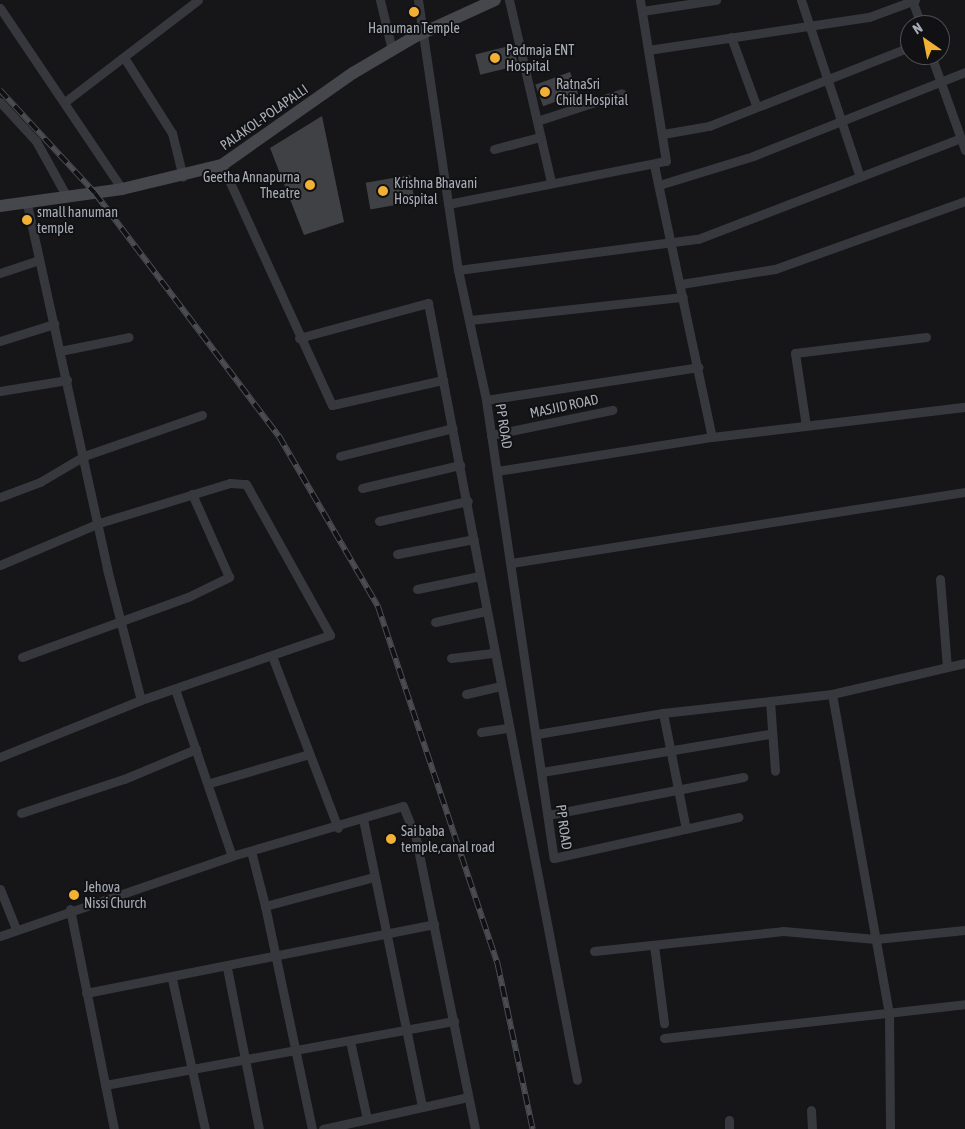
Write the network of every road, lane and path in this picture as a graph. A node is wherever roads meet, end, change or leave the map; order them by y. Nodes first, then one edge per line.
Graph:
1 (198, 0) edge
2 (380, 0) edge
3 (418, 0) edge
4 (495, 0) edge
5 (509, 0) edge
6 (640, 0) edge
7 (716, 0) edge
8 (801, 0) edge
9 (913, 0) edge
10 (0, 8) edge
11 (642, 11) junction
12 (918, 15) edge
13 (809, 25) junction
14 (423, 33) junction
15 (730, 38) junction
16 (392, 50) junction
17 (648, 50) junction
18 (900, 50) edge
19 (125, 59) junction
20 (934, 65) edge
21 (965, 72) edge
22 (827, 77) junction
23 (940, 82) junction
24 (622, 93) dead end
25 (66, 101) junction
26 (0, 102) edge
27 (756, 105) junction
28 (537, 121) junction
29 (842, 122) junction
30 (663, 134) junction
31 (540, 136) junction
32 (959, 139) junction
33 (494, 150) dead end
34 (965, 150) edge
35 (222, 164) junction
36 (654, 164) junction
37 (859, 174) junction
38 (183, 176) junction
39 (551, 182) junction
40 (659, 186) junction
41 (122, 190) junction
42 (67, 197) junction
43 (965, 201) edge
44 (27, 204) junction
45 (448, 204) junction
46 (0, 206) edge
47 (672, 244) junction
48 (39, 260) junction
49 (458, 270) junction
50 (0, 273) edge
51 (681, 284) junction
52 (683, 297) junction
53 (470, 320) junction
54 (54, 324) junction
55 (926, 337) dead end
56 (129, 338) dead end
57 (299, 338) junction
58 (0, 341) edge
59 (60, 351) junction
60 (698, 367) junction
61 (67, 380) junction
62 (443, 380) junction
63 (0, 391) edge
64 (486, 400) junction
65 (965, 407) edge
66 (612, 410) dead end
67 (202, 415) dead end
68 (806, 426) junction
69 (452, 428) junction
70 (491, 435) junction
71 (712, 437) junction
72 (84, 456) junction
73 (340, 456) dead end
74 (460, 465) junction
75 (497, 471) junction
76 (362, 488) dead end
77 (965, 492) edge
78 (192, 494) junction
79 (0, 497) edge
80 (468, 501) junction
81 (379, 521) dead end
82 (99, 523) junction
83 (474, 539) junction
84 (397, 554) dead end
85 (512, 563) junction
86 (0, 565) edge
87 (480, 576) junction
88 (940, 579) dead end
89 (417, 589) dead end
90 (486, 611) junction
91 (119, 620) junction
92 (435, 622) dead end
93 (493, 653) junction
94 (22, 656) dead end
95 (272, 656) junction
96 (451, 658) dead end
97 (965, 663) edge
98 (946, 667) junction
99 (500, 686) junction
100 (175, 689) junction
101 (466, 694) dead end
102 (832, 694) junction
103 (141, 700) junction
104 (770, 701) junction
105 (663, 713) junction
106 (507, 728) junction
107 (481, 732) dead end
108 (537, 734) junction
109 (769, 734) junction
110 (196, 749) junction
111 (673, 750) junction
112 (309, 754) junction
113 (0, 757) edge
114 (775, 771) dead end
115 (542, 772) junction
116 (743, 777) dead end
117 (210, 783) junction
118 (681, 789) junction
119 (22, 813) dead end
120 (548, 816) junction
121 (739, 817) dead end
122 (363, 819) junction
123 (338, 828) junction
124 (686, 829) junction
125 (251, 851) junction
126 (232, 856) junction
127 (374, 877) junction
128 (0, 889) edge
129 (265, 906) junction
130 (70, 909) junction
131 (434, 924) junction
132 (16, 929) junction
133 (965, 930) edge
134 (385, 934) junction
135 (0, 936) edge
136 (876, 939) junction
137 (654, 945) junction
138 (594, 951) dead end
139 (279, 957) junction
140 (227, 968) junction
141 (172, 979) junction
142 (86, 993) junction
143 (965, 1004) edge
144 (889, 1013) junction
145 (454, 1021) junction
146 (664, 1023) dead end
147 (404, 1030) junction
148 (664, 1038) dead end
149 (350, 1041) junction
150 (299, 1051) junction
151 (246, 1061) junction
152 (193, 1072) junction
153 (577, 1080) dead end
154 (105, 1085) junction
155 (468, 1097) junction
156 (422, 1107) junction
157 (811, 1110) dead end
158 (367, 1119) junction
159 (114, 1129) edge
160 (205, 1129) edge
161 (259, 1129) edge
162 (312, 1129) edge
163 (323, 1129) edge
164 (475, 1129) edge
165 (812, 1129) edge
166 (890, 1129) edge

1 - 19 street
2 - 16 street
3 - 14 street, PP ROAD
4 - 14 street, PALAKOL-POLAPALLI
5 - 28 street
6 - 11 street
7 - 11 street
8 - 13 street
9 - 12 street
9 - 13 street
10 - 25 street
11 - 17 street
13 - 15 street
13 - 22 street
14 - 16 street, PALAKOL-POLAPALLI
14 - 45 street, PP ROAD
15 - 17 street
15 - 27 street
16 - 35 street, PALAKOL-POLAPALLI
17 - 30 street
18 - 22 street
19 - 25 street
19 - 38 street
20 - 23 street
21 - 23 street
22 - 27 street
22 - 29 street
23 - 29 street
23 - 32 street
24 - 28 street
25 - 41 street
26 - 42 street
27 - 30 street
28 - 31 street
29 - 37 street
29 - 40 street
30 - 36 street
31 - 33 street
31 - 39 street
32 - 34 street
32 - 37 street
35 - 38 street, PALAKOL-POLAPALLI
35 - 57 street
36 - 39 street
36 - 40 street
37 - 47 street
38 - 41 street, PALAKOL-POLAPALLI
39 - 45 street
40 - 47 street
41 - 42 street, PALAKOL-POLAPALLI
42 - 44 street, PALAKOL-POLAPALLI
43 - 51 street
44 - 46 street, PALAKOL-POLAPALLI
44 - 48 street
45 - 49 street, PP ROAD
47 - 49 street
47 - 51 street
48 - 50 street
48 - 54 street
49 - 53 street, PP ROAD
51 - 52 street
52 - 53 street
52 - 60 street
53 - 64 street, PP ROAD
54 - 58 street
54 - 59 street
55 - 68 street
56 - 59 street
57 - 62 street
57 - 62 street
59 - 61 street
60 - 64 street
60 - 71 street
61 - 63 street
61 - 72 street
62 - 69 street
64 - 70 street, PP ROAD
65 - 68 street
66 - 70 street, MASJID ROAD
67 - 72 street
68 - 71 street
69 - 73 street
69 - 74 street
70 - 75 street, PP ROAD
71 - 75 street
72 - 79 street
72 - 82 street
74 - 76 street
74 - 80 street
75 - 85 street, PP ROAD
77 - 85 street
78 - 82 street
78 - 91 street
78 - 95 street
80 - 81 street
80 - 83 street
82 - 86 street
82 - 91 street
83 - 84 street
83 - 87 street
85 - 108 street, PP ROAD
87 - 89 street
87 - 90 street
88 - 98 street
90 - 92 street
90 - 93 street
91 - 94 street
91 - 103 street
93 - 96 street
93 - 99 street
95 - 100 street
95 - 112 street
97 - 98 street
98 - 102 street
99 - 101 street
99 - 106 street
100 - 103 street
100 - 110 street
102 - 104 street
102 - 136 street
103 - 113 street
104 - 105 street
104 - 109 street
105 - 108 street
105 - 111 street
106 - 107 street
106 - 153 street
108 - 115 street, PP ROAD
109 - 111 street
109 - 114 street
110 - 117 street
110 - 119 street
111 - 115 street
111 - 118 street
112 - 117 street
112 - 123 street
115 - 120 street, PP ROAD
116 - 118 street
117 - 126 street
118 - 120 street
118 - 124 street
120 - 124 street, PP ROAD
121 - 124 street
122 - 123 street
122 - 127 street
122 - 131 street
123 - 125 street
125 - 126 street
125 - 129 street
126 - 130 street
127 - 129 street
127 - 134 street
128 - 132 street
129 - 139 street
130 - 132 street
130 - 142 street
131 - 134 street
131 - 145 street
132 - 135 street
133 - 136 street
134 - 139 street
134 - 147 street
136 - 137 street
136 - 144 street
137 - 138 street
137 - 146 street
139 - 140 street
139 - 150 street
140 - 141 street
140 - 151 street
141 - 142 street
141 - 152 street
142 - 154 street
143 - 144 street
144 - 148 street
144 - 166 street
145 - 147 street
145 - 155 street
147 - 149 street
147 - 156 street
149 - 150 street
149 - 158 street
150 - 151 street
150 - 162 street
151 - 152 street
151 - 161 street
152 - 154 street
152 - 160 street
154 - 159 street
155 - 156 street
155 - 164 street
156 - 158 street
157 - 165 street
158 - 163 street

